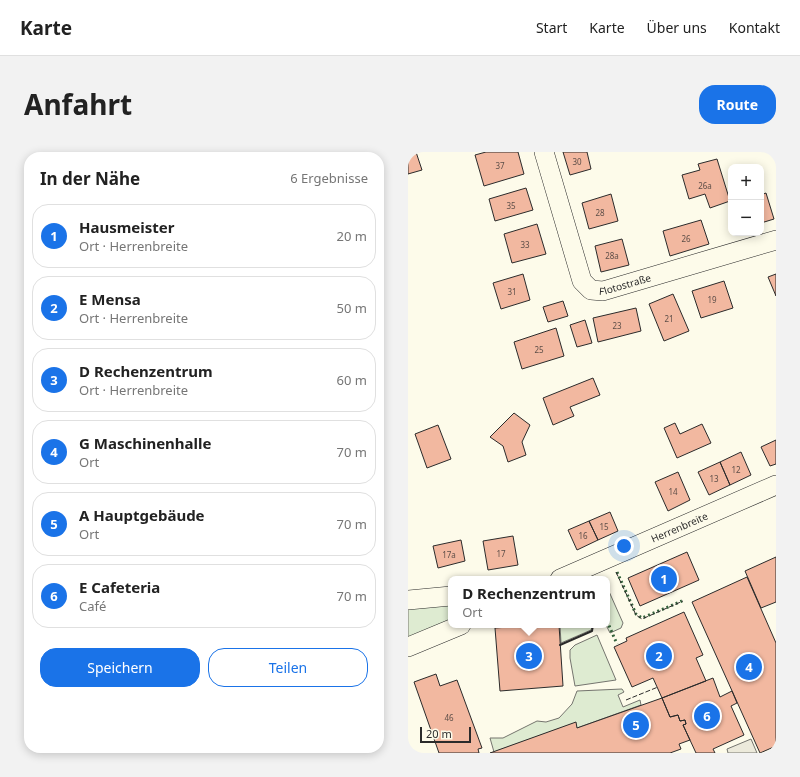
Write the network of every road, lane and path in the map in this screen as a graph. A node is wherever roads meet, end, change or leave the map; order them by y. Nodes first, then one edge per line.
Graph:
1 (544, 152) edge
2 (776, 240) edge
3 (776, 485) edge
4 (567, 576) edge
5 (448, 596) edge
6 (408, 600) edge
7 (454, 628) edge
8 (408, 647) edge

1 - 2 street, Flotostraße
3 - 4 street, Herrenbreite
5 - 6 street
7 - 8 street

